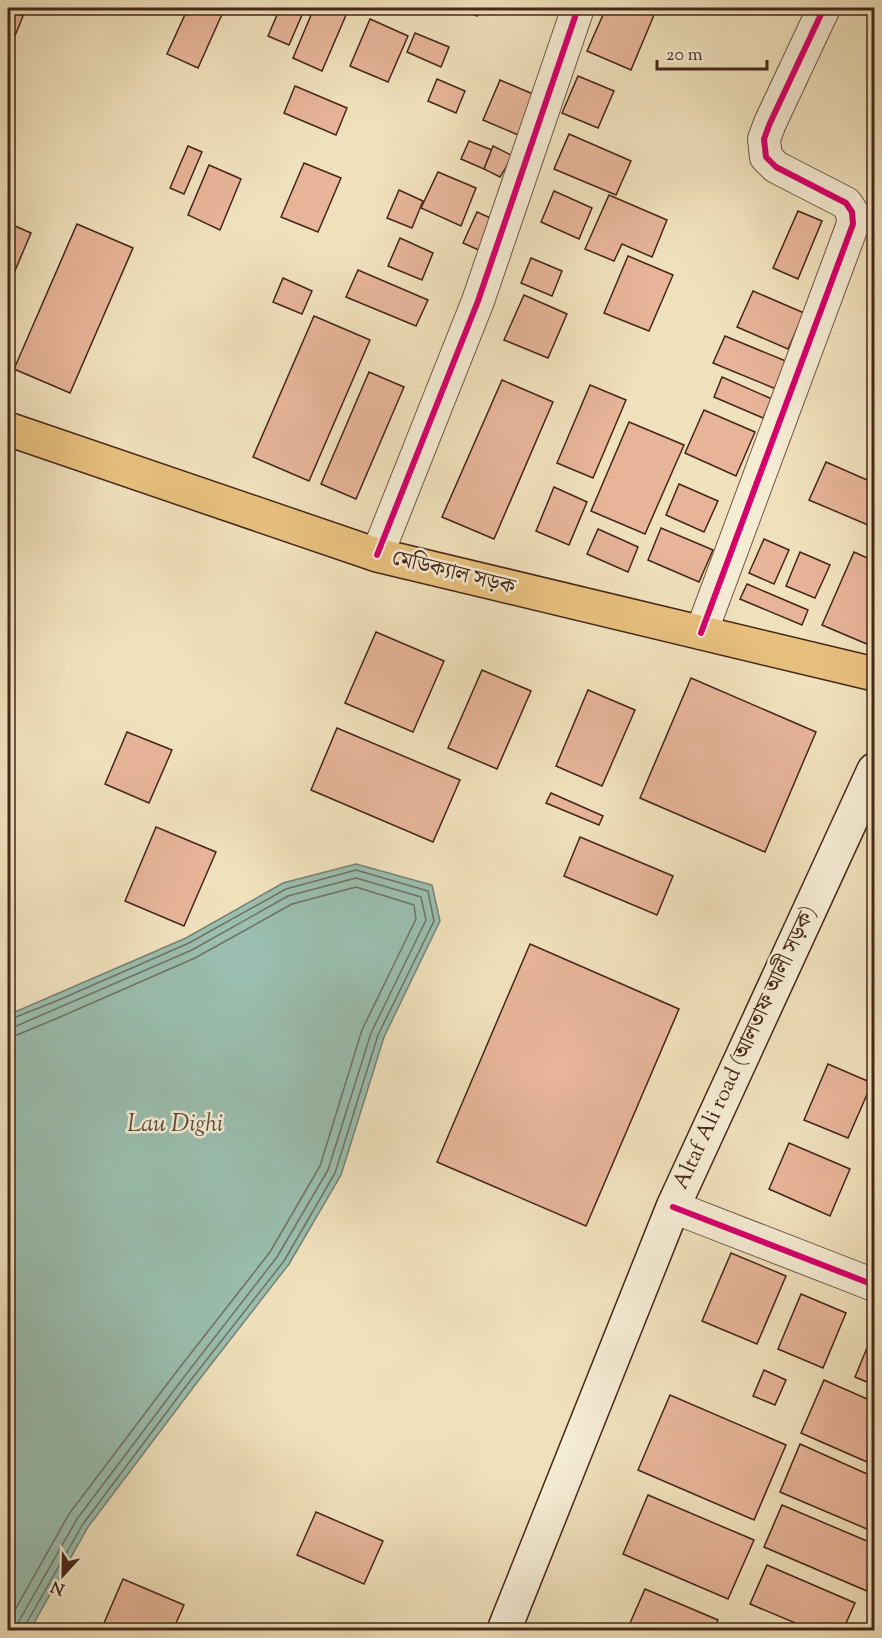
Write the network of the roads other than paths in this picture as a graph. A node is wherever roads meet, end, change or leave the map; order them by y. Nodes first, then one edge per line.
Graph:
1 (578, 8) edge
2 (824, 8) edge
3 (8, 429) edge
4 (377, 555) junction
5 (700, 633) junction
6 (874, 674) edge
7 (874, 770) edge
8 (674, 1207) junction
9 (874, 1285) edge
10 (504, 1630) edge

1 - 4 street
2 - 5 street
3 - 4 main road, মেডিক্যাল সড়ক
4 - 5 main road, মেডিক্যাল সড়ক
5 - 6 main road, মেডিক্যাল সড়ক
7 - 8 main road, Altaf Ali road (আলতাফ আলী সড়ক)
8 - 9 street
8 - 10 main road, Altaf Ali road (আলতাফ আলী সড়ক)

